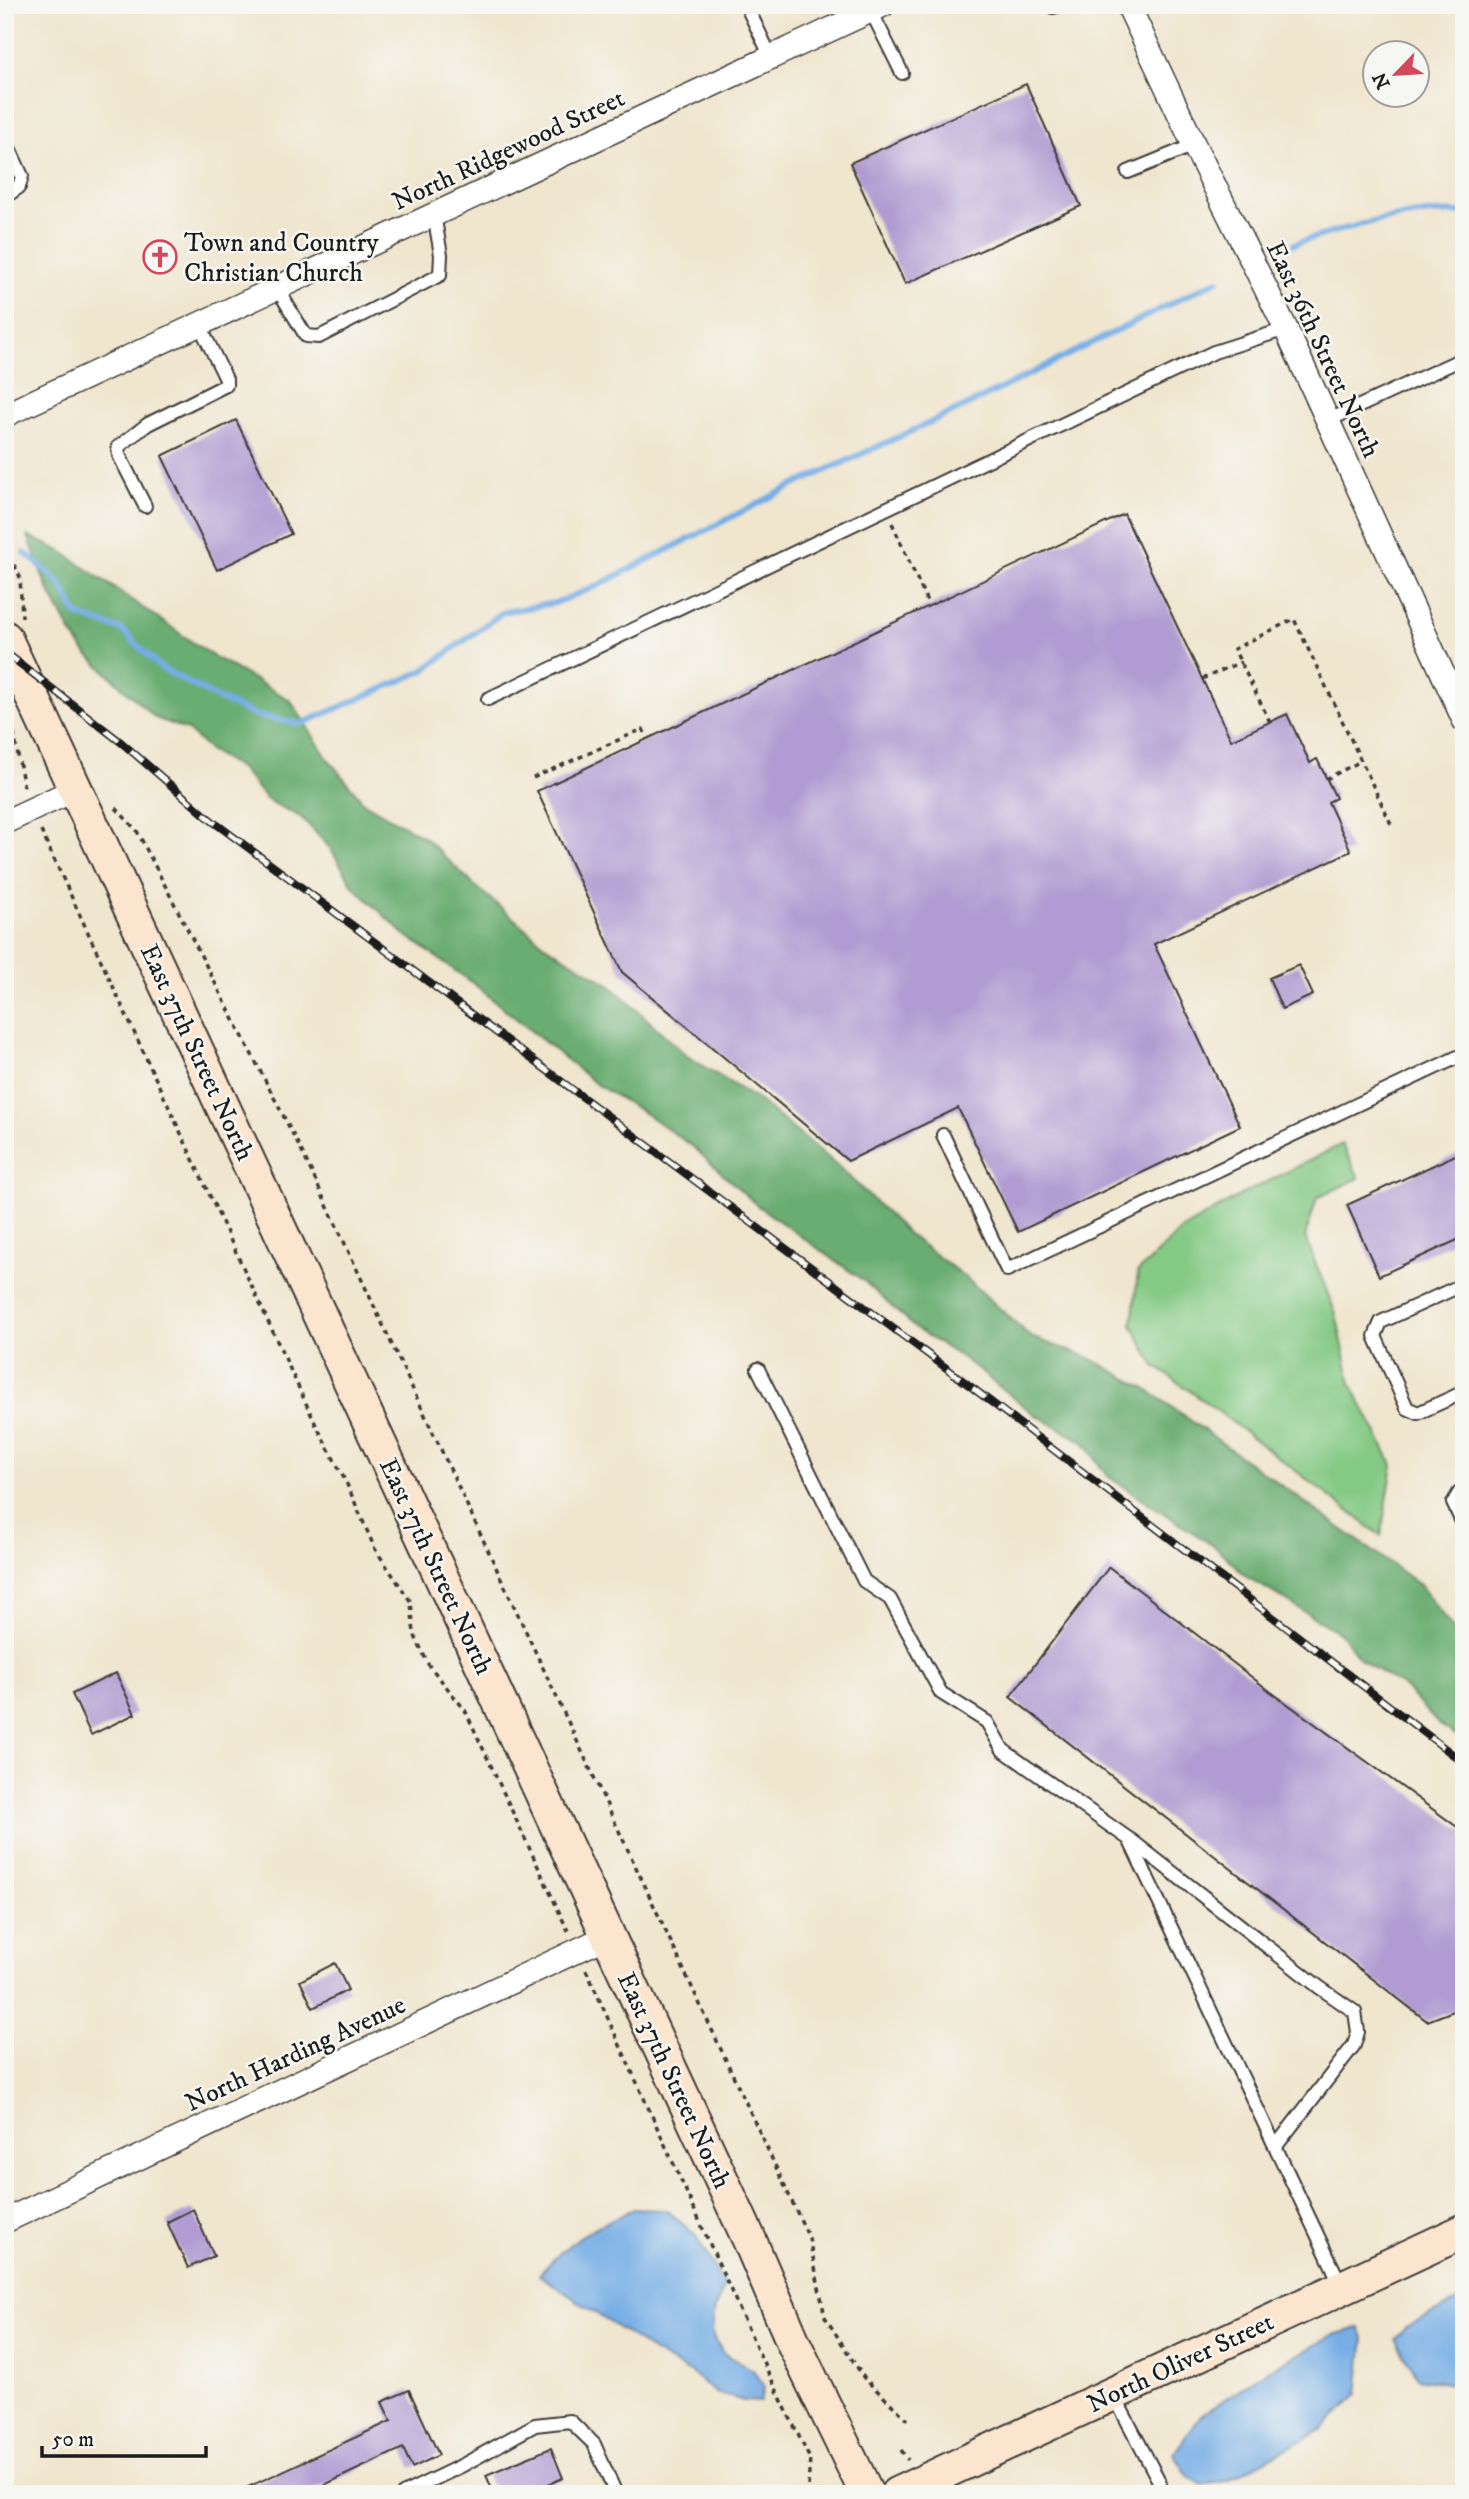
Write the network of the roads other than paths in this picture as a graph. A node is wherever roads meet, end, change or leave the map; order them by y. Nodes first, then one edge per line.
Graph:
1 (746, 5) edge
2 (1128, 5) edge
3 (877, 8) edge
4 (771, 57) junction
5 (902, 73) dead end
6 (5, 139) edge
7 (1194, 145) junction
8 (1128, 172) dead end
9 (5, 197) edge
10 (434, 214) junction
11 (277, 288) junction
12 (199, 324) junction
13 (1286, 329) junction
14 (1464, 358) edge
15 (5, 415) edge
16 (1327, 421) junction
17 (145, 506) dead end
18 (14, 629) edge
19 (488, 699) dead end
20 (1464, 720) edge
21 (76, 789) junction
22 (5, 822) edge
23 (1464, 1054) edge
24 (943, 1135) dead end
25 (1464, 1284) edge
26 (758, 1368) dead end
27 (1464, 1392) edge
28 (1464, 1491) edge
29 (1464, 1526) edge
30 (1129, 1839) junction
31 (608, 1936) junction
32 (1276, 2146) junction
33 (5, 2221) edge
34 (1464, 2231) edge
35 (1342, 2287) junction
36 (1114, 2394) junction
37 (403, 2494) edge
38 (616, 2494) edge
39 (867, 2494) edge
40 (897, 2494) edge
41 (1157, 2494) edge

1 - 4 lane
2 - 7 street, East 36th Street North
3 - 4 street, North Ridgewood Street
3 - 5 lane
4 - 10 street, North Ridgewood Street
6 - 9 lane
7 - 8 lane
7 - 13 street, East 36th Street North
10 - 11 street, North Ridgewood Street
10 - 11 lane
11 - 12 street, North Ridgewood Street
12 - 15 street, North Ridgewood Street
12 - 17 lane
13 - 16 street, East 36th Street North
13 - 19 lane
14 - 16 lane
16 - 20 street, East 36th Street North
18 - 21 main road, East 37th Street North
21 - 22 street
21 - 31 main road, East 37th Street North
23 - 24 lane
25 - 27 lane
26 - 30 lane
28 - 29 lane
30 - 32 lane
30 - 32 lane
31 - 33 street, North Harding Avenue
31 - 39 main road, East 37th Street North
32 - 35 lane
34 - 35 main road, North Oliver Street
35 - 36 main road, North Oliver Street
36 - 40 main road, North Oliver Street
36 - 41 lane
37 - 38 lane

